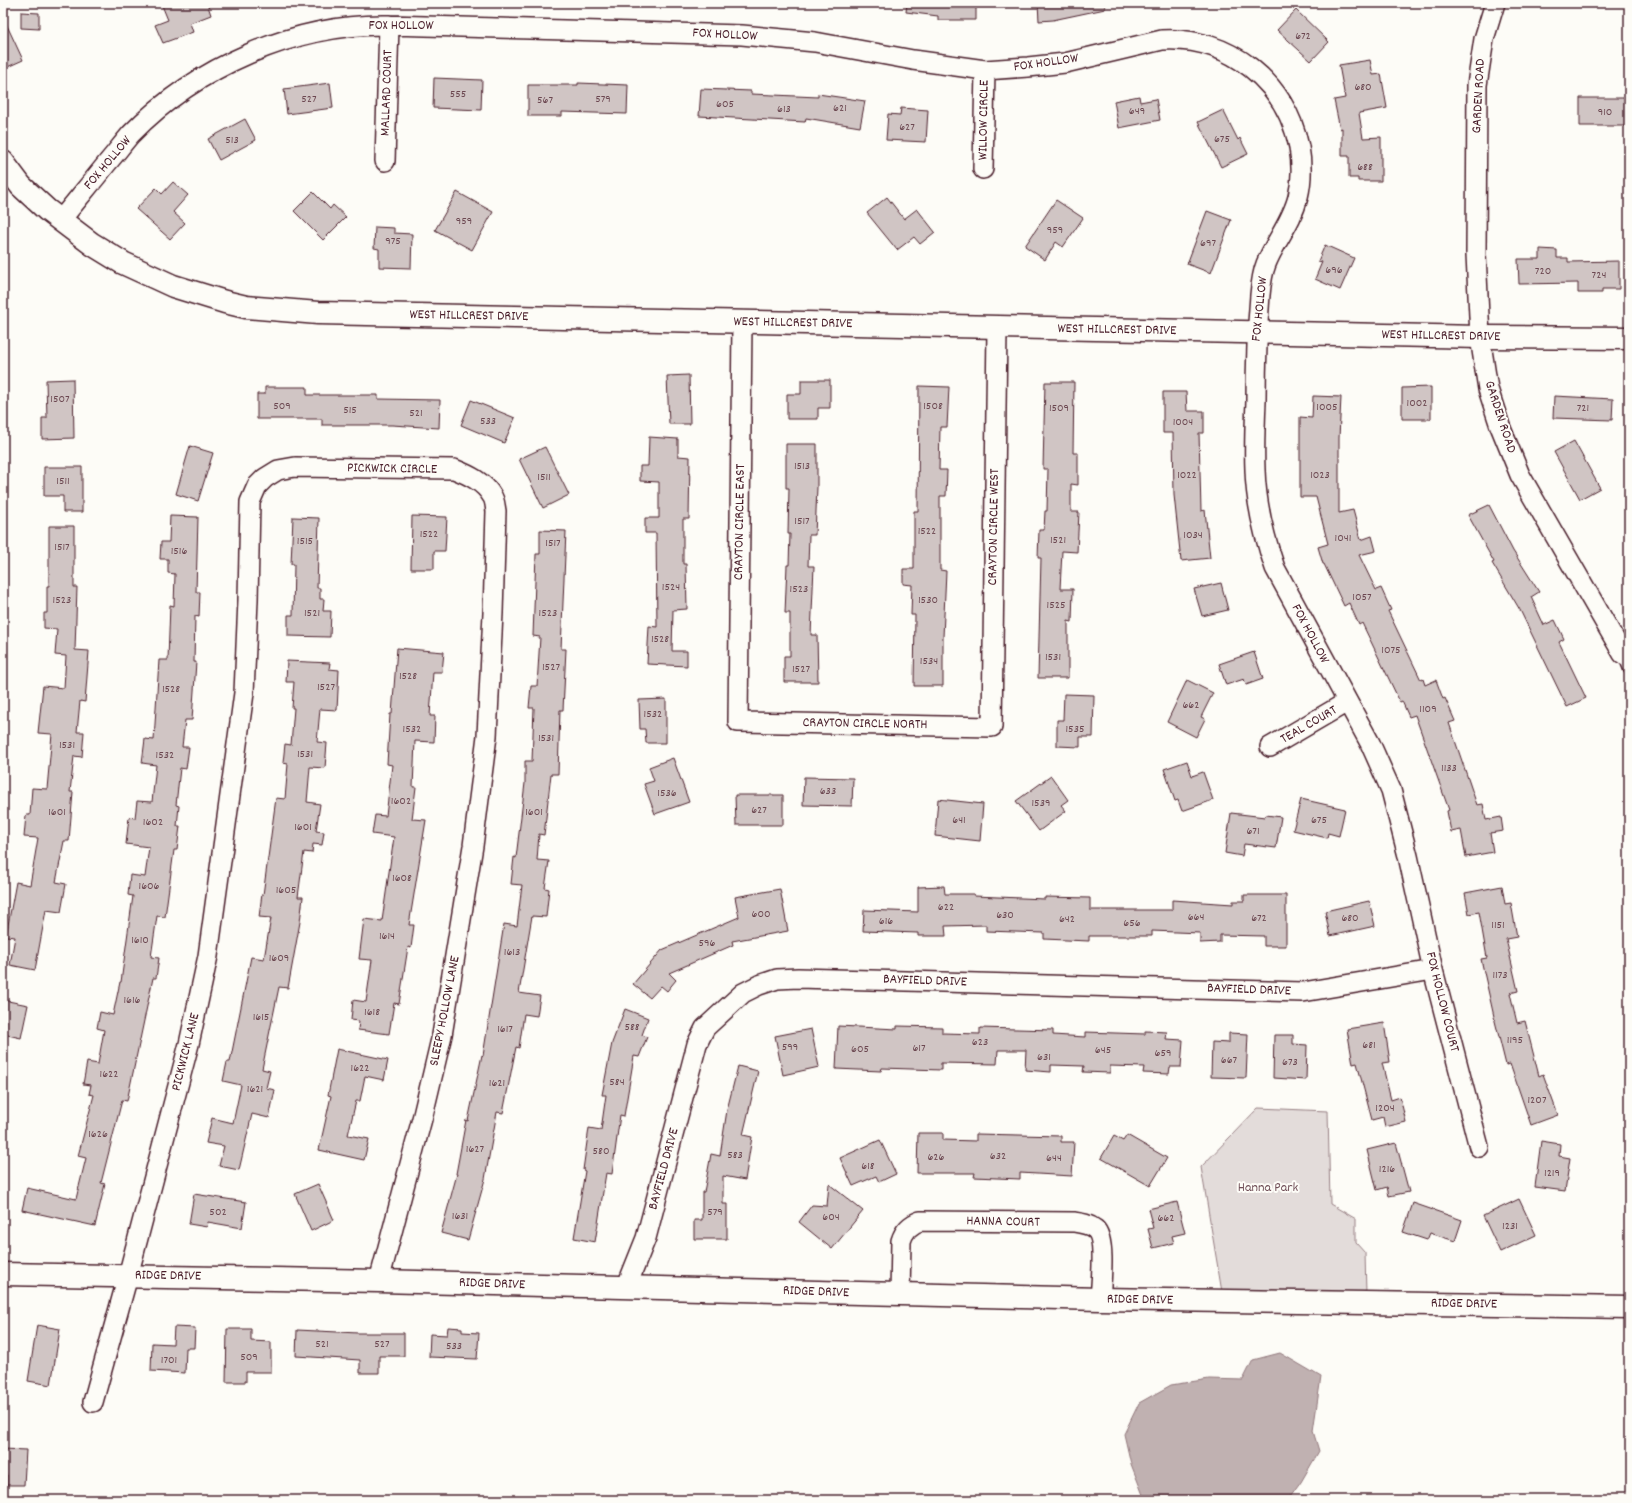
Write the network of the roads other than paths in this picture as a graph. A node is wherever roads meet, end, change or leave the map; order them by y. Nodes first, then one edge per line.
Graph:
1 (1495, 3) edge
2 (389, 25) junction
3 (985, 70) junction
4 (385, 161) dead end
5 (3, 162) edge
6 (983, 169) dead end
7 (60, 221) junction
8 (742, 322) junction
9 (997, 328) junction
10 (1256, 333) junction
11 (1480, 337) junction
12 (1629, 338) edge
13 (1627, 658) edge
14 (244, 693) joint
15 (1347, 702) junction
16 (738, 722) joint
17 (992, 727) joint
18 (487, 736) joint
19 (1270, 747) dead end
20 (1408, 856) joint
21 (1433, 970) junction
22 (1479, 1147) dead end
23 (3, 1274) edge
24 (128, 1276) junction
25 (379, 1281) junction
26 (626, 1288) junction
27 (900, 1295) junction
28 (1100, 1299) junction
29 (1629, 1307) edge
30 (93, 1402) dead end

1 - 11 street, GARDEN ROAD
2 - 3 street, FOX HOLLOW
2 - 4 street, MALLARD COURT
2 - 7 street, FOX HOLLOW
3 - 6 street, WILLOW CIRCLE
3 - 10 street, FOX HOLLOW
5 - 7 street, WEST HILLCREST DRIVE
7 - 8 street, WEST HILLCREST DRIVE
8 - 9 street, WEST HILLCREST DRIVE
8 - 16 street, CRAYTON CIRCLE EAST
9 - 10 street, WEST HILLCREST DRIVE
9 - 17 street, CRAYTON CIRCLE WEST
10 - 11 street, WEST HILLCREST DRIVE
10 - 15 street, FOX HOLLOW
11 - 12 street, WEST HILLCREST DRIVE
11 - 13 street, GARDEN ROAD
14 - 18 street, PICKWICK CIRCLE
14 - 24 street, PICKWICK LANE
15 - 19 street, TEAL COURT
15 - 20 street, FOX HOLLOW
16 - 17 street, CRAYTON CIRCLE NORTH
18 - 25 street, SLEEPY HOLLOW LANE
20 - 21 street, FOX HOLLOW COURT
21 - 22 street, FOX HOLLOW COURT
21 - 26 street, BAYFIELD DRIVE
23 - 24 street, RIDGE DRIVE
24 - 25 street, RIDGE DRIVE
24 - 30 street, PICKWICK LANE
25 - 26 street, RIDGE DRIVE
26 - 27 street, RIDGE DRIVE
27 - 28 street, RIDGE DRIVE
27 - 28 street, HANNA COURT
28 - 29 street, RIDGE DRIVE

